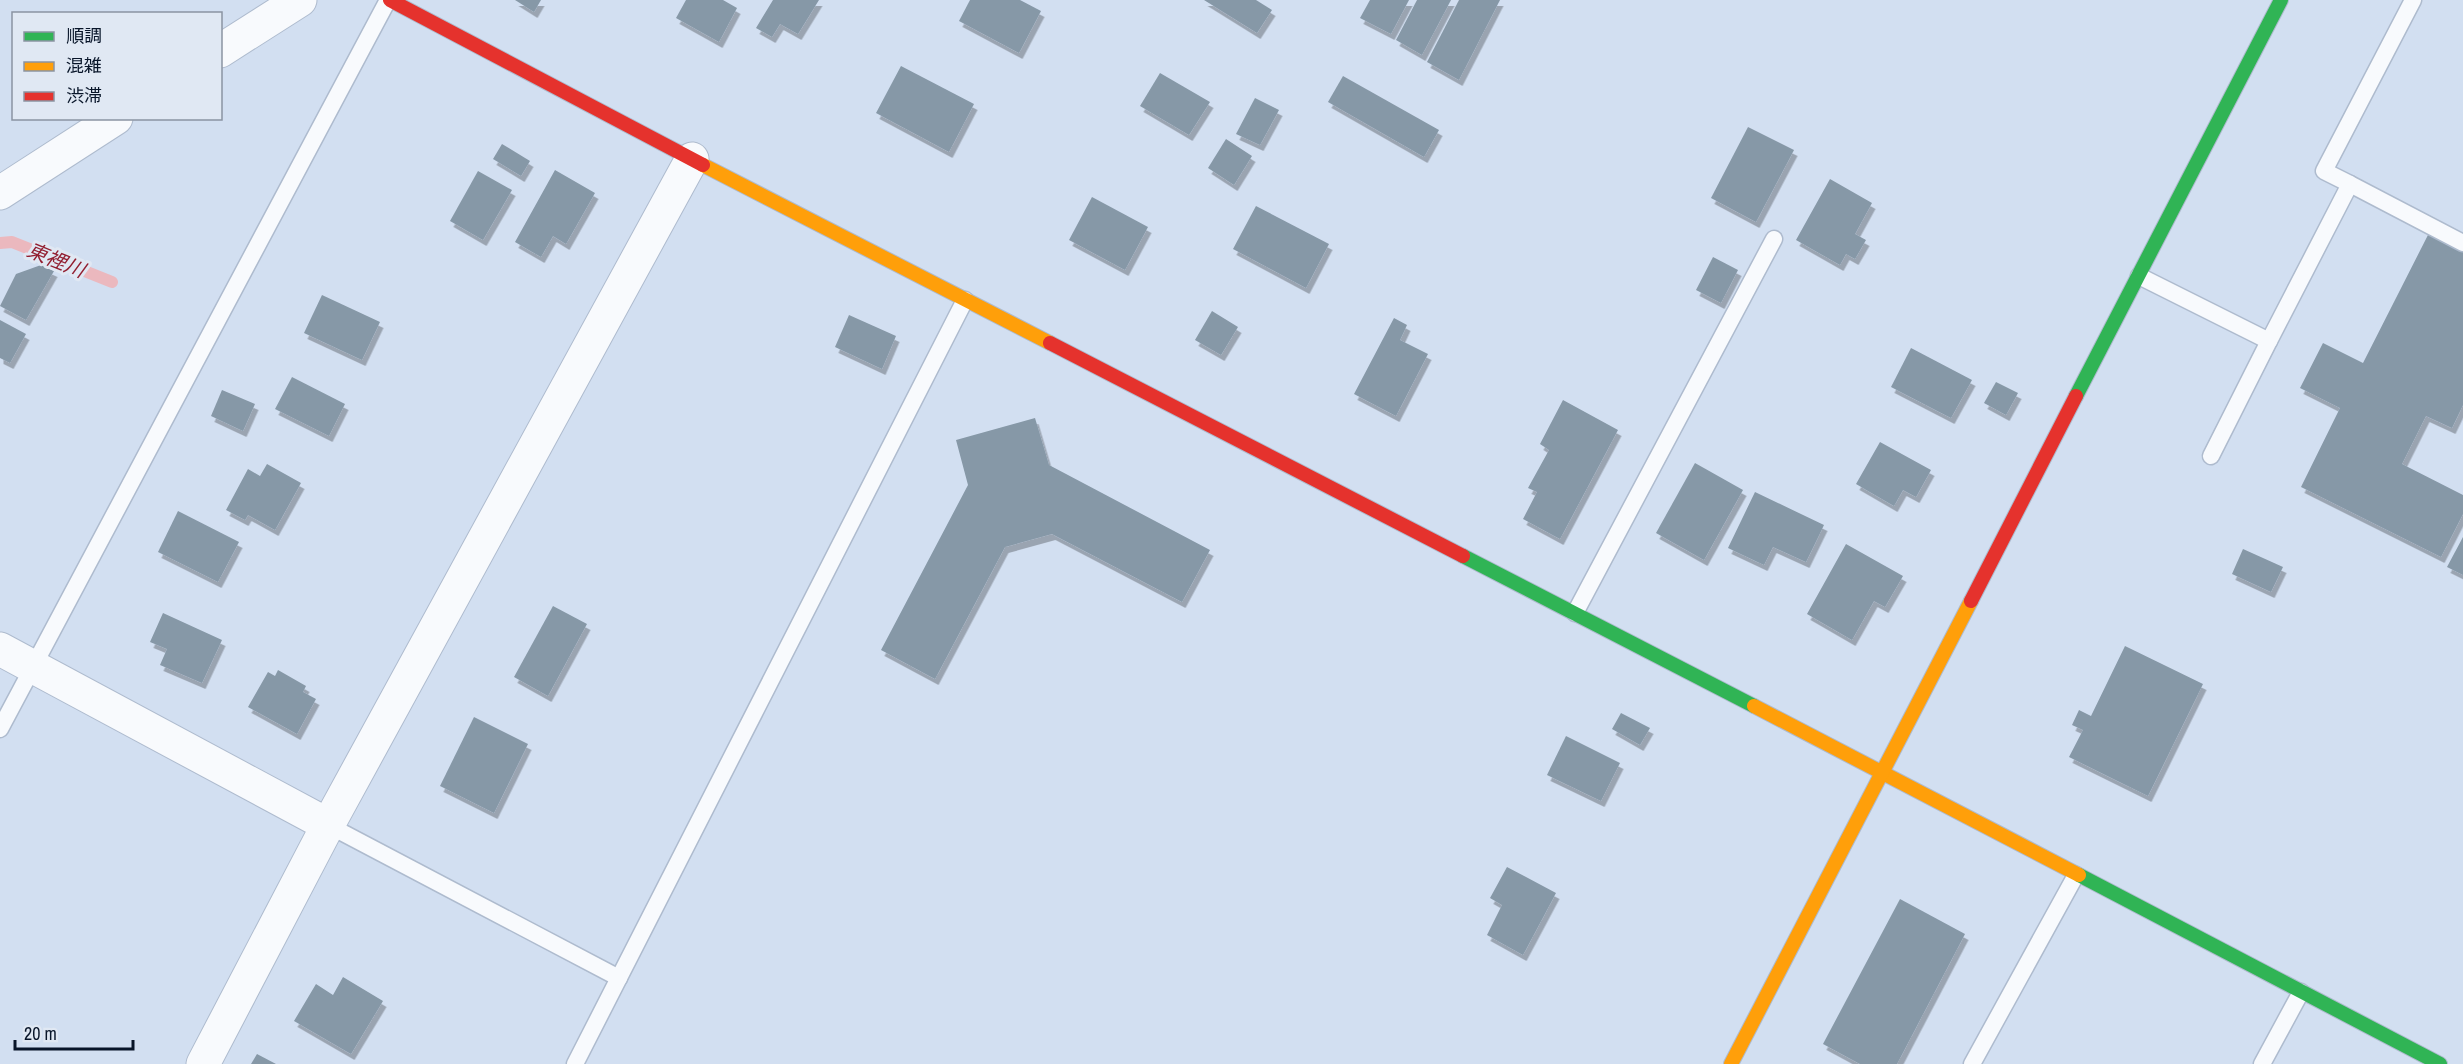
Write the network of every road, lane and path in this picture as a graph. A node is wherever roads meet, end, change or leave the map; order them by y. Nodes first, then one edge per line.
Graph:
1 (300, 0) edge
2 (389, 0) edge
3 (2281, 0) edge
4 (2413, 0) edge
5 (222, 50) edge
6 (113, 120) edge
7 (692, 159) junction
8 (2350, 184) junction
9 (0, 193) edge
10 (1774, 239) dead end
11 (2463, 243) edge
12 (2139, 276) junction
13 (965, 300) junction
14 (2269, 341) junction
15 (2211, 456) dead end
16 (1575, 613) junction
17 (0, 650) edge
18 (33, 666) junction
19 (0, 729) edge
20 (1881, 773) junction
21 (328, 825) junction
22 (2076, 875) junction
23 (619, 978) junction
24 (2301, 992) junction
25 (203, 1064) edge
26 (575, 1064) edge
27 (1731, 1064) edge
28 (1972, 1064) edge
29 (2262, 1064) edge
30 (2440, 1064) edge

1 - 5 street
2 - 7 street
2 - 18 lane
3 - 12 street
4 - 8 lane
6 - 9 street
7 - 13 street
7 - 21 street
8 - 11 lane
8 - 14 lane
10 - 16 lane
12 - 14 lane
12 - 20 street
13 - 16 street
13 - 23 lane
14 - 15 lane
16 - 20 street
17 - 18 street
18 - 19 lane
18 - 21 street
20 - 22 street
20 - 27 street
21 - 23 lane
21 - 25 street
22 - 24 street
22 - 28 lane
23 - 26 lane
24 - 29 lane
24 - 30 street

